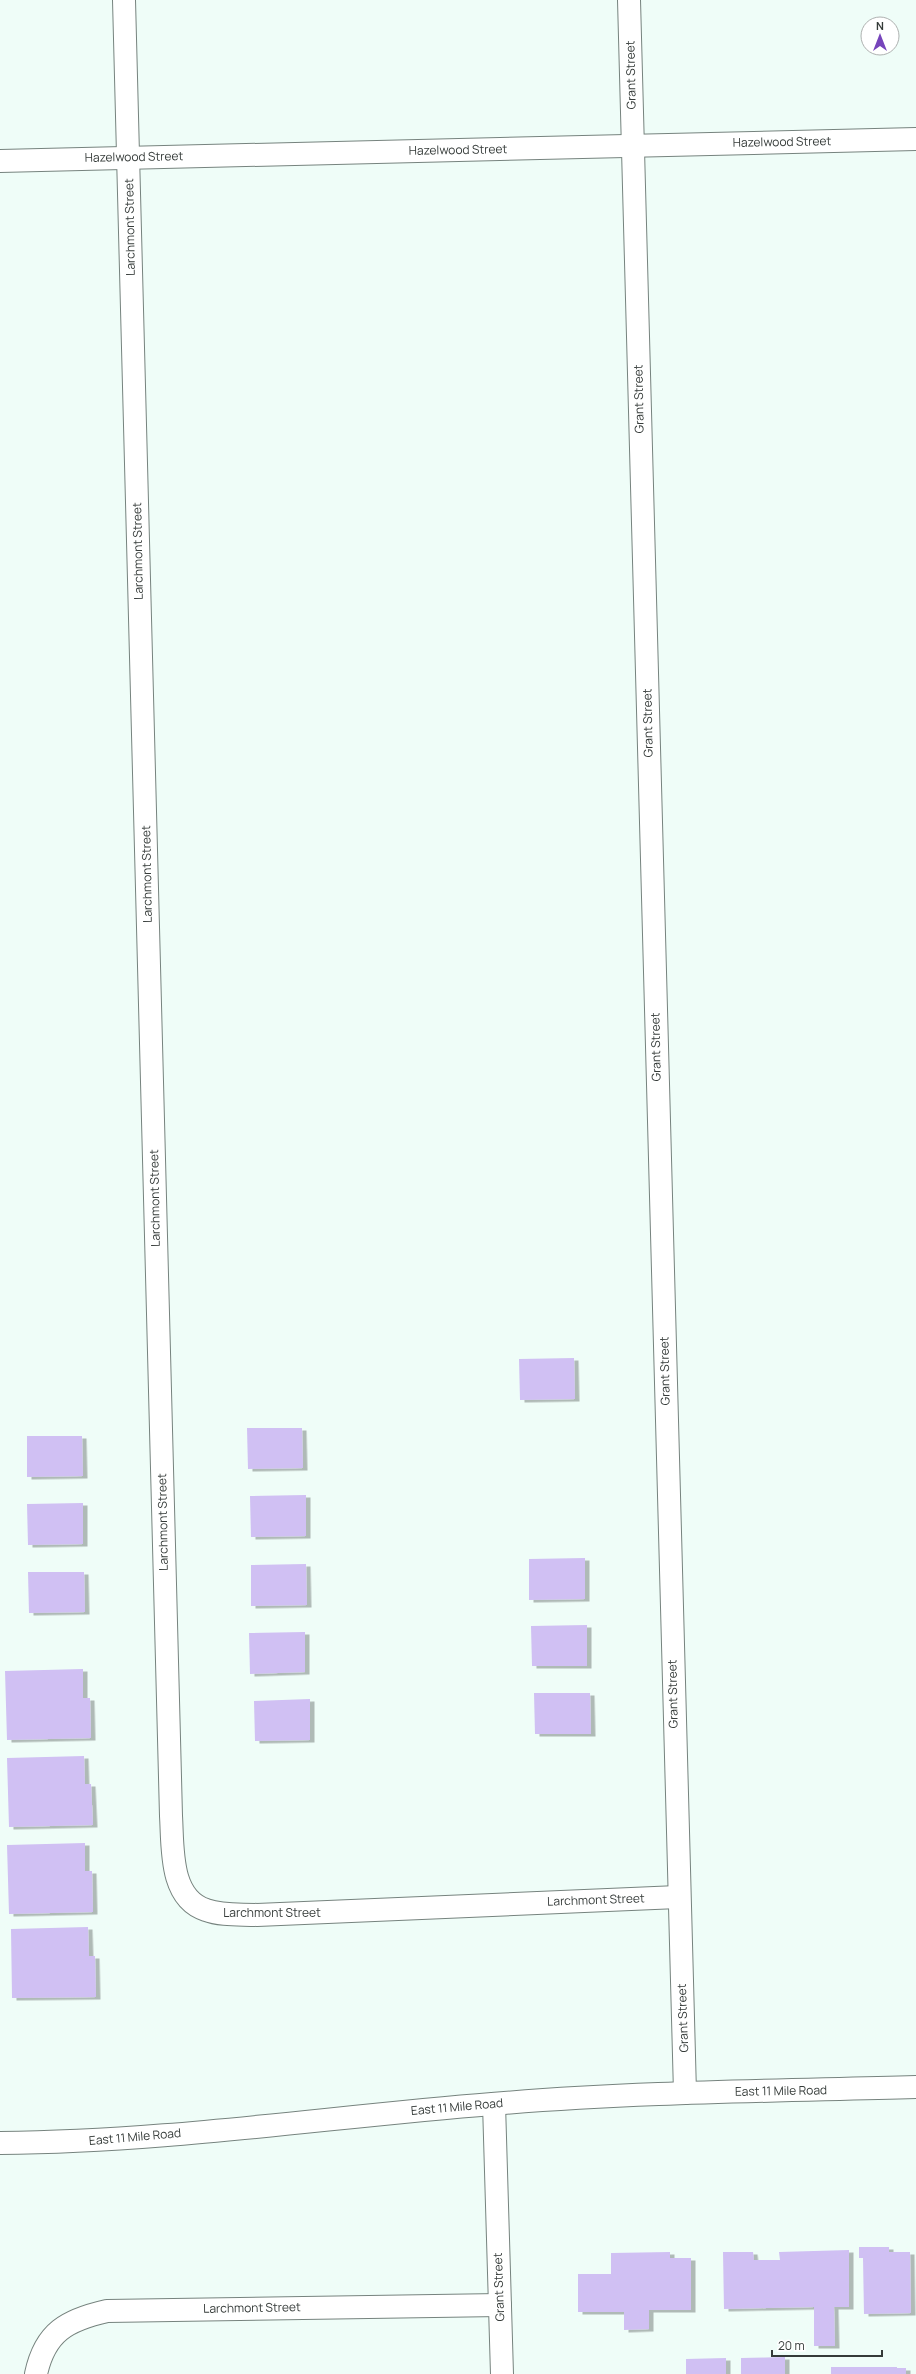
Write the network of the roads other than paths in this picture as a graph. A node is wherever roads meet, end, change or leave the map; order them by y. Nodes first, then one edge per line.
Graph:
1 (124, 0) edge
2 (629, 0) edge
3 (916, 139) edge
4 (633, 146) junction
5 (128, 156) junction
6 (0, 160) edge
7 (678, 1897) junction
8 (916, 2087) edge
9 (685, 2093) junction
10 (494, 2104) junction
11 (0, 2143) edge
12 (500, 2305) junction
13 (36, 2374) edge
14 (502, 2374) edge

1 - 5 street, Larchmont Street
2 - 4 street, Grant Street
3 - 4 street, Hazelwood Street
4 - 5 street, Hazelwood Street
4 - 7 street, Grant Street
5 - 6 street, Hazelwood Street
5 - 7 street, Larchmont Street
7 - 9 street, Grant Street
8 - 9 street, East 11 Mile Road
9 - 10 street, East 11 Mile Road
10 - 11 street, East 11 Mile Road
10 - 12 street, Grant Street
12 - 13 street, Larchmont Street
12 - 14 street, Grant Street

